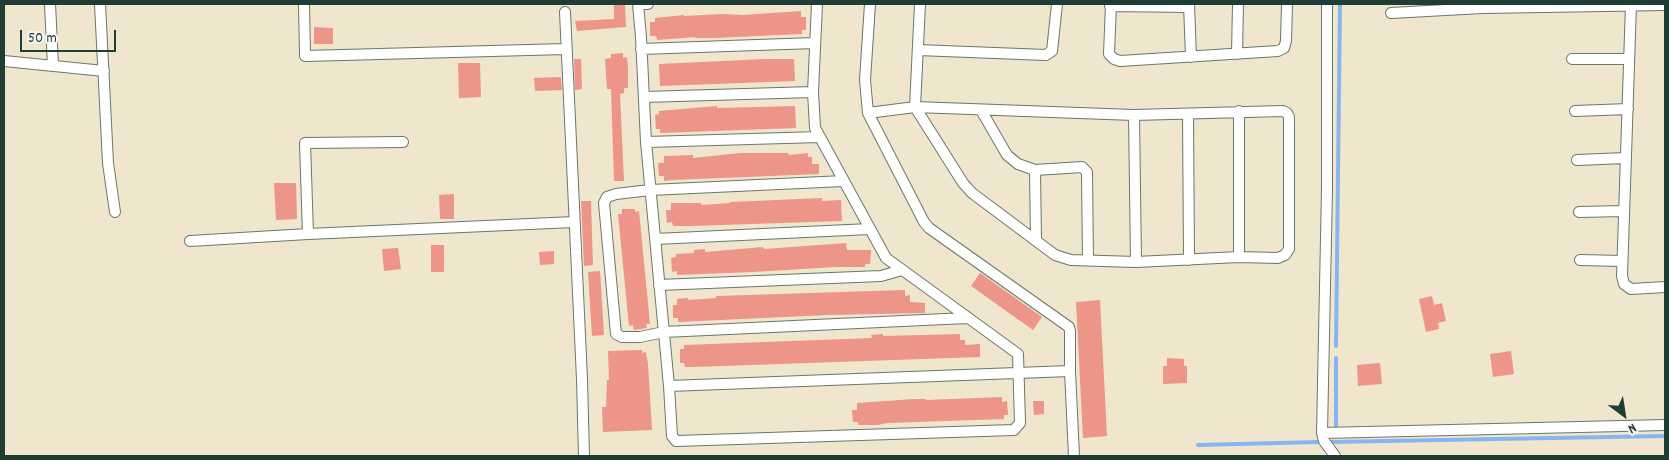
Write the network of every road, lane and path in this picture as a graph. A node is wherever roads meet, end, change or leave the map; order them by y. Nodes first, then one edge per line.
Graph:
1 (50, 4) edge
2 (100, 4) edge
3 (304, 4) edge
4 (638, 4) edge
5 (648, 4) edge
6 (817, 4) edge
7 (870, 4) edge
8 (920, 4) edge
9 (1057, 4) edge
10 (1238, 4) edge
11 (1287, 4) edge
12 (1327, 4) edge
13 (1110, 5) edge
14 (1534, 5) edge
15 (1584, 5) edge
16 (1631, 5) edge
17 (1665, 5) edge
18 (1189, 6) edge
19 (1482, 6) edge
20 (1430, 7) edge
21 (565, 12) dead end
22 (1391, 14) dead end
23 (815, 43) junction
24 (566, 49) junction
25 (641, 49) junction
26 (918, 50) junction
27 (1237, 54) junction
28 (1191, 57) junction
29 (1572, 59) dead end
30 (1629, 59) junction
31 (4, 61) edge
32 (53, 66) junction
33 (104, 71) junction
34 (812, 92) junction
35 (644, 97) junction
36 (915, 107) junction
37 (1628, 109) junction
38 (981, 110) junction
39 (1239, 111) junction
40 (1576, 111) dead end
41 (868, 114) junction
42 (1188, 114) junction
43 (1134, 115) junction
44 (820, 137) junction
45 (403, 142) dead end
46 (646, 142) junction
47 (1626, 158) junction
48 (1576, 160) dead end
49 (1035, 170) junction
50 (844, 181) junction
51 (650, 190) junction
52 (1624, 211) junction
53 (115, 212) dead end
54 (1579, 212) dead end
55 (574, 222) junction
56 (870, 229) junction
57 (308, 234) junction
58 (655, 238) junction
59 (1036, 240) junction
60 (190, 241) dead end
61 (1239, 257) junction
62 (1088, 260) junction
63 (1189, 260) junction
64 (1580, 260) dead end
65 (1622, 261) junction
66 (1136, 262) junction
67 (902, 270) junction
68 (660, 285) junction
69 (1665, 287) edge
70 (967, 318) junction
71 (664, 332) junction
72 (1070, 371) junction
73 (1018, 373) junction
74 (669, 386) junction
75 (1665, 425) edge
76 (1322, 433) junction
77 (584, 454) edge
78 (1074, 456) edge
79 (1335, 456) edge

1 - 32 street
2 - 33 street
3 - 24 street
4 - 5 street
4 - 25 street
6 - 23 street
7 - 41 street
8 - 26 street
9 - 26 street
10 - 27 street
11 - 27 street
12 - 76 street
13 - 18 street
13 - 28 street
14 - 15 street
14 - 19 street
15 - 16 street
16 - 17 street
16 - 30 street
18 - 28 street
19 - 20 street
20 - 22 street
21 - 24 street
23 - 25 street
23 - 34 street
24 - 55 street
25 - 35 street
26 - 36 street
27 - 28 street
29 - 30 street
30 - 37 street
31 - 32 street
32 - 33 street
33 - 53 street
34 - 35 street
34 - 44 street
35 - 46 street
36 - 38 street
36 - 41 street
36 - 59 street
37 - 40 street
37 - 47 street
38 - 43 street
38 - 49 street
39 - 42 street
39 - 61 street
39 - 61 street
41 - 72 street
42 - 43 street
42 - 63 street
43 - 66 street
44 - 46 street
44 - 50 street
45 - 57 street
46 - 51 street
47 - 48 street
47 - 52 street
49 - 59 street
49 - 62 street
50 - 51 street
50 - 56 street
51 - 58 street
51 - 71 street
52 - 54 street
52 - 65 street
55 - 57 street
55 - 77 street
56 - 58 street
56 - 67 street
57 - 60 street
58 - 68 street
59 - 62 street
61 - 63 street
62 - 66 street
63 - 66 street
64 - 65 street
65 - 69 street
67 - 68 street
67 - 70 street
68 - 71 street
70 - 71 street
70 - 73 street
71 - 74 street
72 - 73 street
72 - 78 street
73 - 74 street
73 - 74 street
75 - 76 street
76 - 79 street

